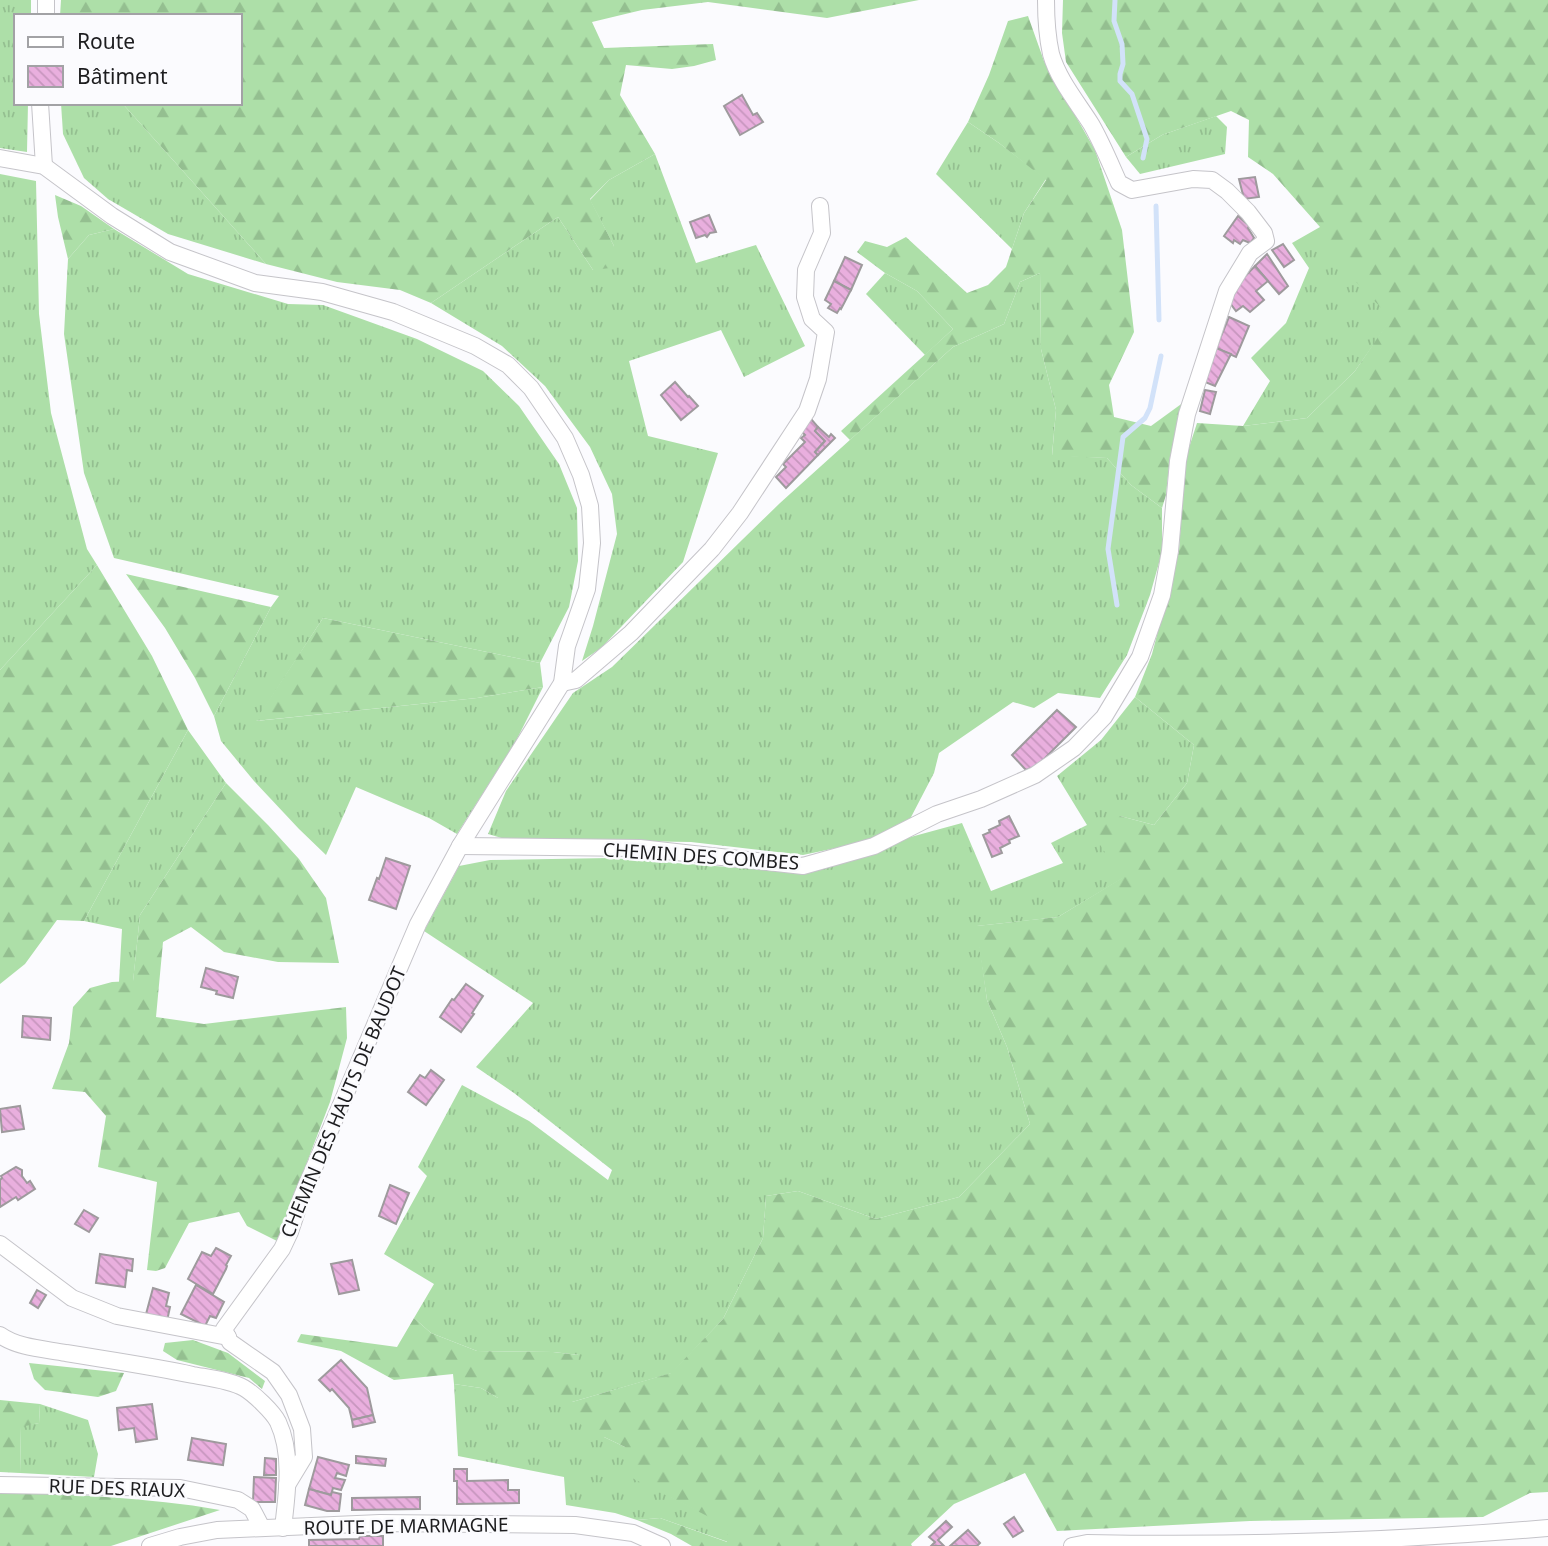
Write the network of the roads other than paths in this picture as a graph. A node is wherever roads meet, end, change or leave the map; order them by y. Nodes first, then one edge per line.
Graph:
1 (1046, 0) edge
2 (40, 105) edge
3 (0, 158) edge
4 (44, 166) junction
5 (821, 206) dead end
6 (562, 683) junction
7 (460, 846) junction
8 (0, 1244) edge
9 (0, 1335) edge
10 (228, 1337) junction
11 (0, 1485) edge
12 (287, 1485) junction
13 (262, 1528) junction
14 (283, 1528) junction
15 (1548, 1528) edge
16 (217, 1530) junction
17 (1115, 1544) edge
18 (150, 1546) edge
19 (199, 1546) edge
20 (662, 1546) edge
21 (1072, 1546) edge

1 - 7 street, CHEMIN DES COMBES
2 - 4 street
3 - 4 street
4 - 6 street
5 - 6 street
6 - 7 street
7 - 10 street, CHEMIN DES HAUTS DE BAUDOT
8 - 10 street
9 - 12 street
10 - 12 street
11 - 13 street, RUE DES RIAUX
12 - 14 street
13 - 14 street, ROUTE DE MARMAGNE
13 - 16 street, ROUTE DE MARMAGNE
14 - 20 street, ROUTE DE MARMAGNE
15 - 17 street
16 - 18 street, ROUTE DE MARMAGNE
16 - 19 street
17 - 21 street

